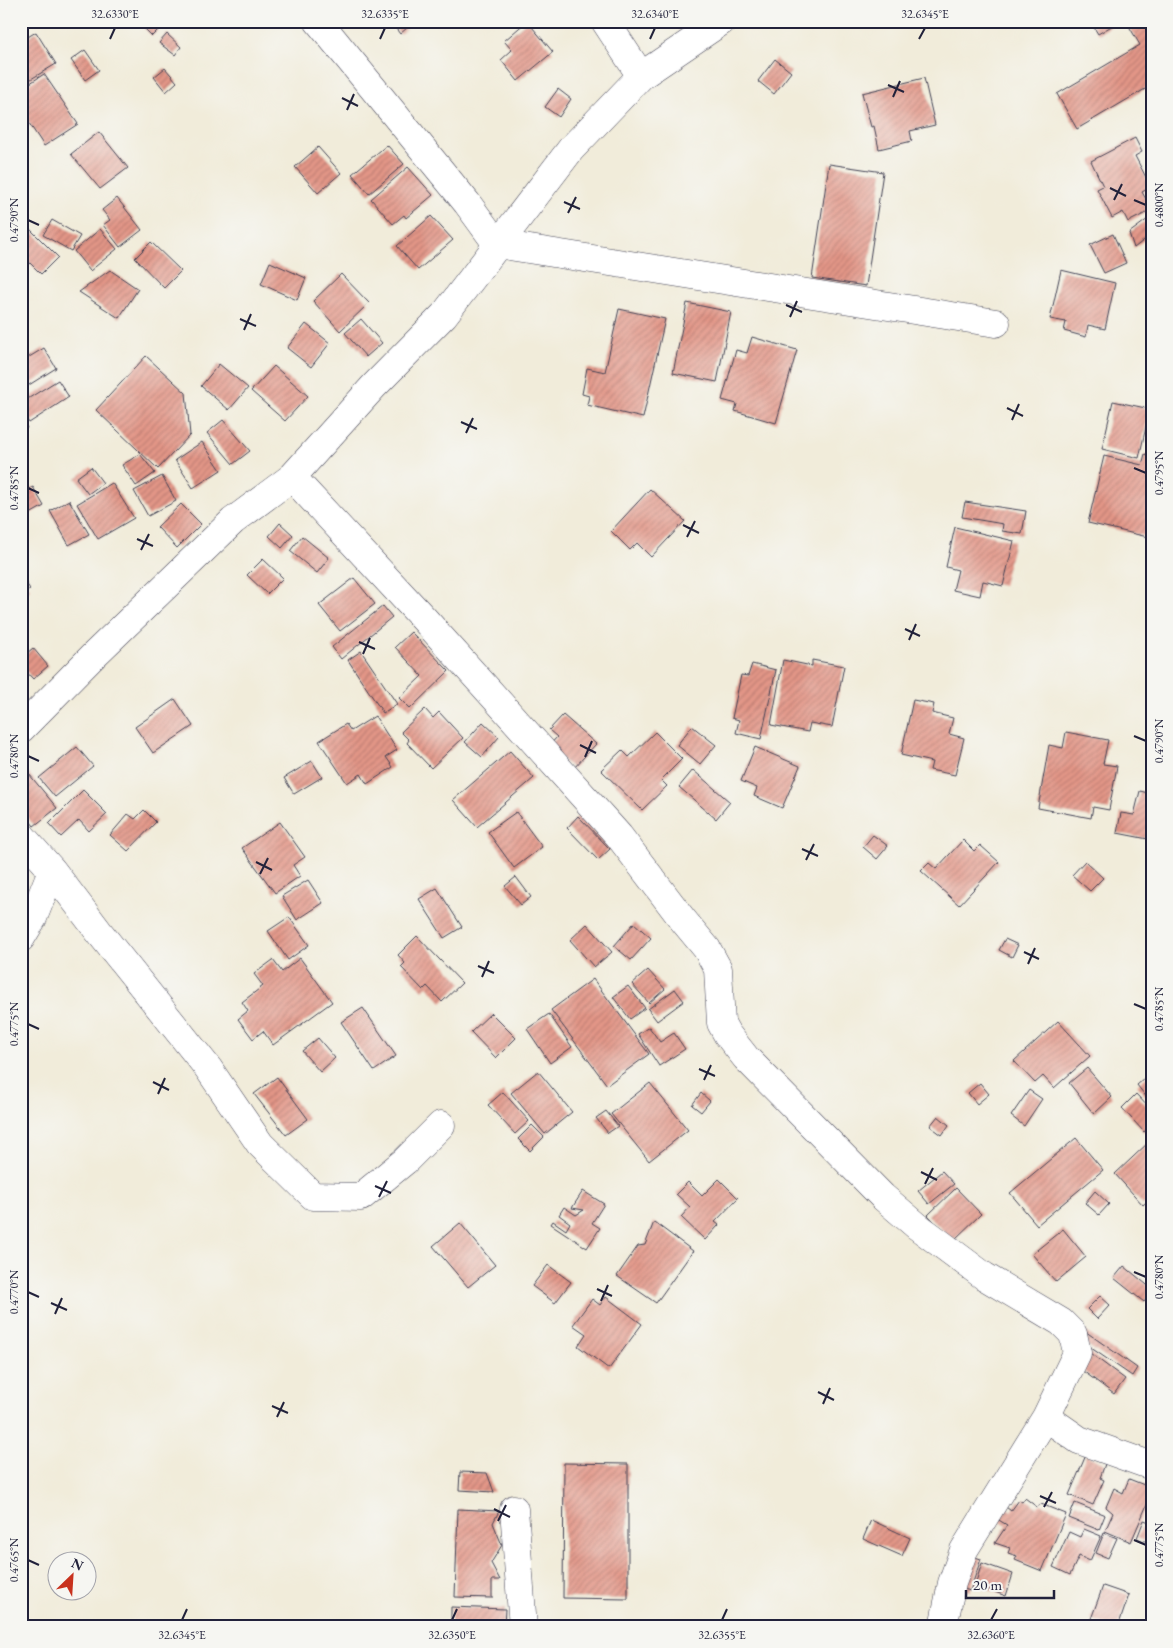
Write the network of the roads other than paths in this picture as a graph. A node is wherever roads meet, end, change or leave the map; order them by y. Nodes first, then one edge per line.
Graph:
1 (318, 21) edge
2 (605, 21) edge
3 (722, 21) edge
4 (642, 76) junction
5 (497, 244) junction
6 (996, 323) dead end
7 (292, 477) junction
8 (21, 728) edge
9 (21, 835) edge
10 (52, 870) junction
11 (21, 938) edge
12 (441, 1126) dead end
13 (1046, 1417) junction
14 (1152, 1466) edge
15 (514, 1509) dead end
16 (523, 1627) edge
17 (943, 1627) edge

1 - 5 street
2 - 4 street
3 - 4 street
4 - 5 street
5 - 6 street
5 - 7 street
7 - 8 street
7 - 13 street
9 - 10 street
10 - 11 street
10 - 12 street
13 - 14 street
13 - 17 street
15 - 16 street

